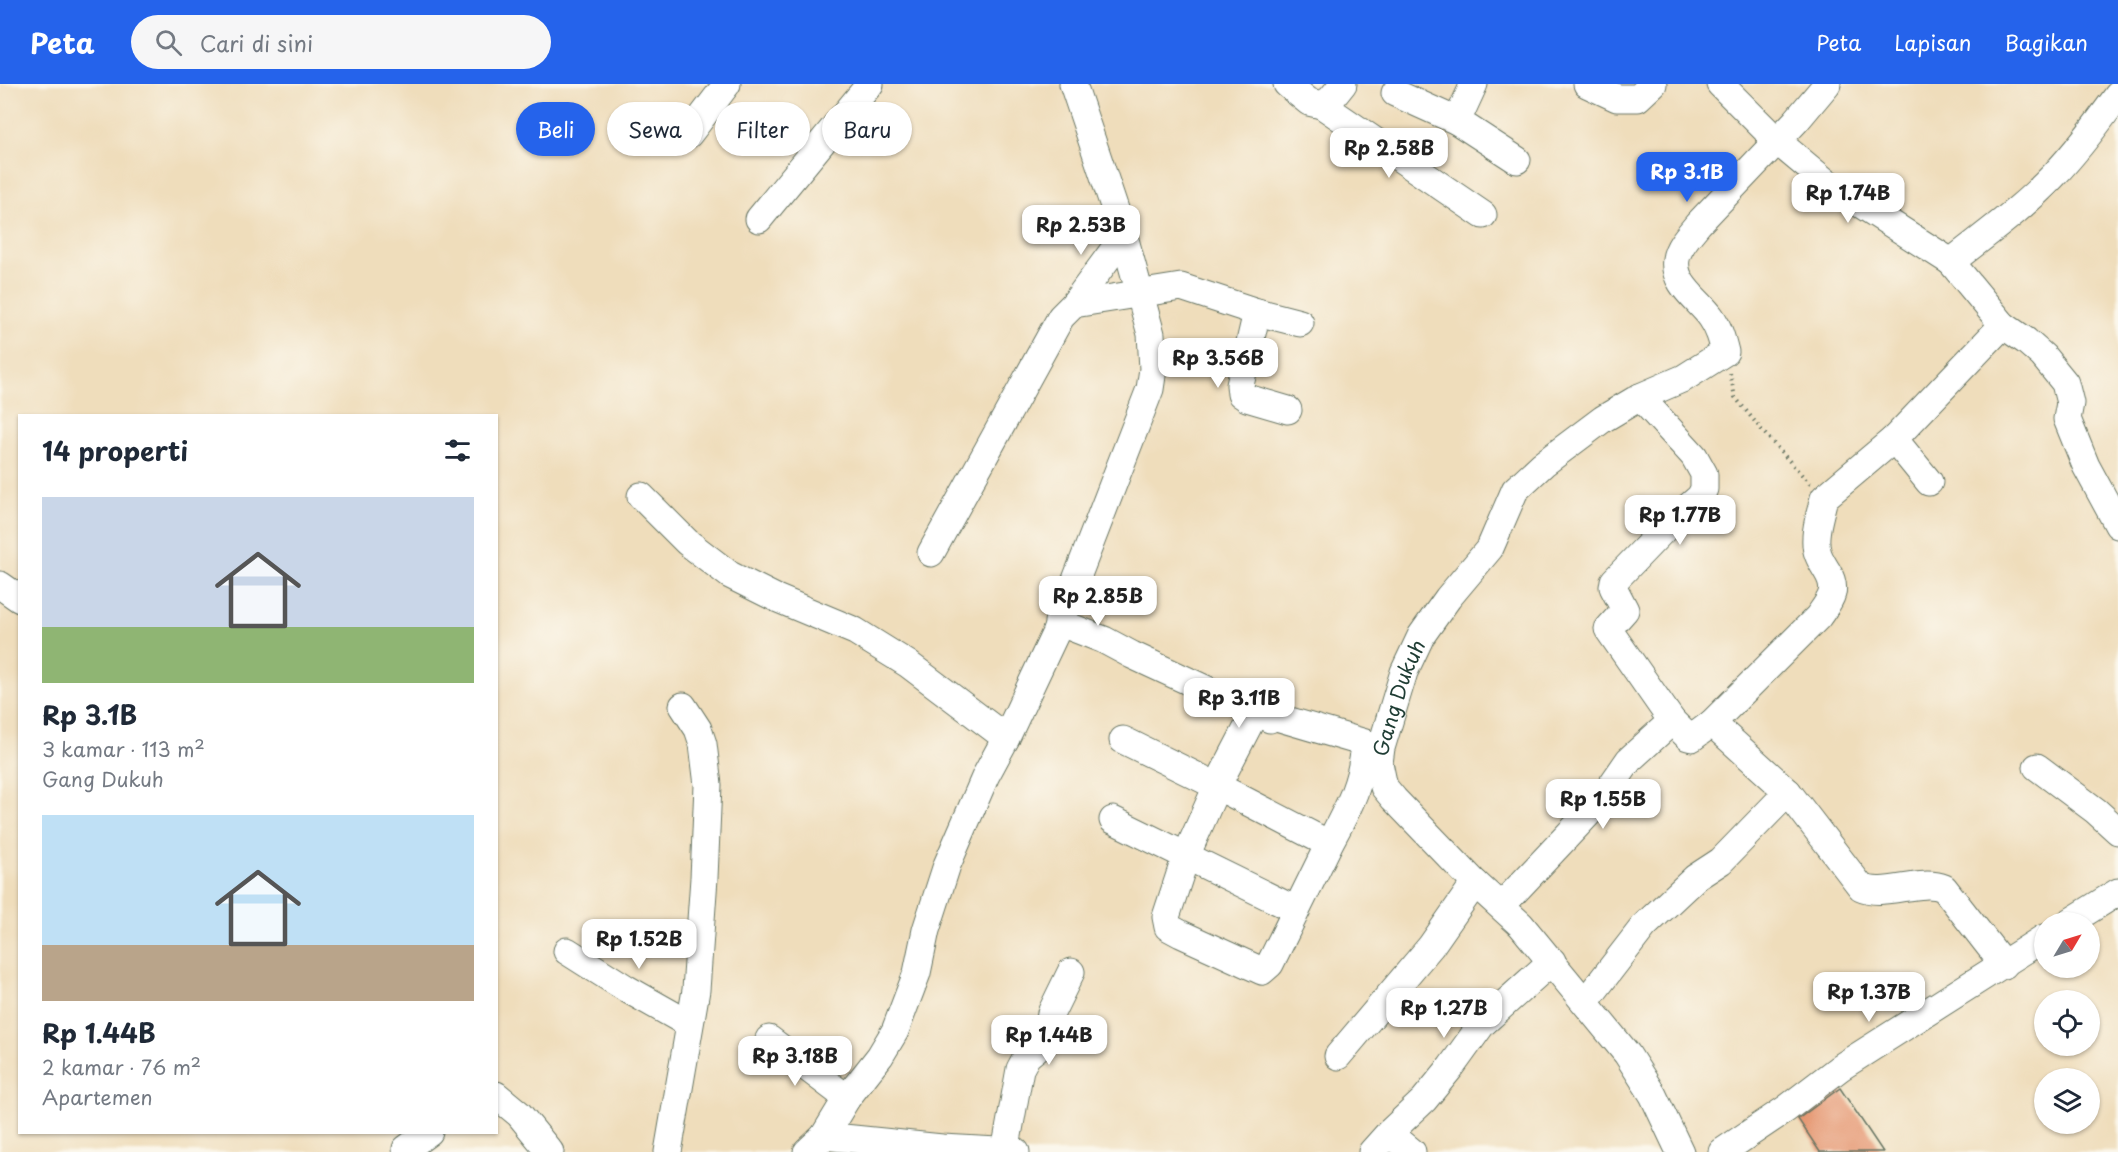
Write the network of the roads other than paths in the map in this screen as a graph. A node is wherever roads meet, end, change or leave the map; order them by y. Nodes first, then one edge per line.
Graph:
1 (727, 84) edge
2 (870, 84) edge
3 (1073, 84) edge
4 (1287, 84) edge
5 (1343, 84) edge
6 (1474, 84) edge
7 (1587, 84) edge
8 (1653, 84) edge
9 (1720, 84) edge
10 (1827, 84) edge
11 (1395, 93) dead end
12 (2118, 95) edge
13 (1322, 105) junction
14 (703, 116) edge
15 (1457, 121) junction
16 (1777, 141) junction
17 (1517, 160) dead end
18 (1483, 215) dead end
19 (759, 219) dead end
20 (1124, 236) junction
21 (1951, 262) junction
22 (1141, 294) junction
23 (1074, 303) junction
24 (1257, 312) junction
25 (1300, 324) dead end
26 (2003, 325) junction
27 (1640, 397) junction
28 (1288, 410) dead end
29 (1893, 439) junction
30 (1929, 482) dead end
31 (641, 496) dead end
32 (2118, 525) edge
33 (931, 553) dead end
34 (0, 585) edge
35 (18, 598) edge
36 (1056, 628) junction
37 (683, 706) dead end
38 (1256, 711) junction
39 (1672, 722) junction
40 (1712, 723) junction
41 (1006, 738) junction
42 (1123, 740) dead end
43 (2037, 767) dead end
44 (1217, 786) junction
45 (1788, 792) junction
46 (1113, 820) dead end
47 (2118, 831) edge
48 (1329, 844) junction
49 (1186, 856) junction
50 (1475, 883) junction
51 (2118, 892) edge
52 (1502, 905) junction
53 (1296, 910) junction
54 (2086, 912) edge
55 (2034, 944) edge
56 (567, 951) dead end
57 (1552, 961) junction
58 (2004, 964) junction
59 (1071, 972) dead end
60 (1586, 1001) junction
61 (690, 1024) junction
62 (770, 1039) dead end
63 (1338, 1056) dead end
64 (498, 1097) edge
65 (847, 1098) junction
66 (426, 1134) edge
67 (1381, 1143) edge
68 (815, 1144) edge
69 (406, 1149) dead end
70 (550, 1152) edge
71 (668, 1152) edge
72 (1008, 1152) edge
73 (1412, 1152) edge
74 (1680, 1152) edge
75 (1722, 1152) edge

1 - 14 street
2 - 19 street
3 - 20 street
4 - 13 street
5 - 13 street
6 - 15 street
7 - 8 street
9 - 16 street
10 - 16 street
11 - 15 street
12 - 21 street
13 - 18 street
15 - 17 street
16 - 21 street
16 - 27 street, Gang Dukuh
20 - 22 street
20 - 23 street
21 - 26 street
22 - 23 street
22 - 24 street
22 - 36 street
23 - 33 street
24 - 25 street
24 - 28 street
26 - 29 street
26 - 32 street
27 - 39 street
27 - 50 street, Gang Dukuh
29 - 30 street
29 - 40 street
31 - 41 street
34 - 35 street
36 - 38 street
36 - 41 street
37 - 61 street
38 - 44 street
38 - 48 street
39 - 40 street
39 - 52 street
40 - 45 street
41 - 65 street
42 - 44 street
43 - 47 street
44 - 48 street
44 - 49 street
45 - 58 street
45 - 60 street
46 - 49 street
48 - 53 street
49 - 53 street
49 - 53 street
50 - 52 street, Gang Dukuh
50 - 63 street
51 - 54 street
52 - 57 street, Gang Dukuh
55 - 58 street
56 - 61 street
57 - 60 street, Gang Dukuh
57 - 67 street
58 - 75 street
59 - 72 street
60 - 74 street, Gang Dukuh
61 - 71 street
62 - 65 street
64 - 70 street
65 - 68 street
66 - 69 street
67 - 73 street
68 - 72 street

